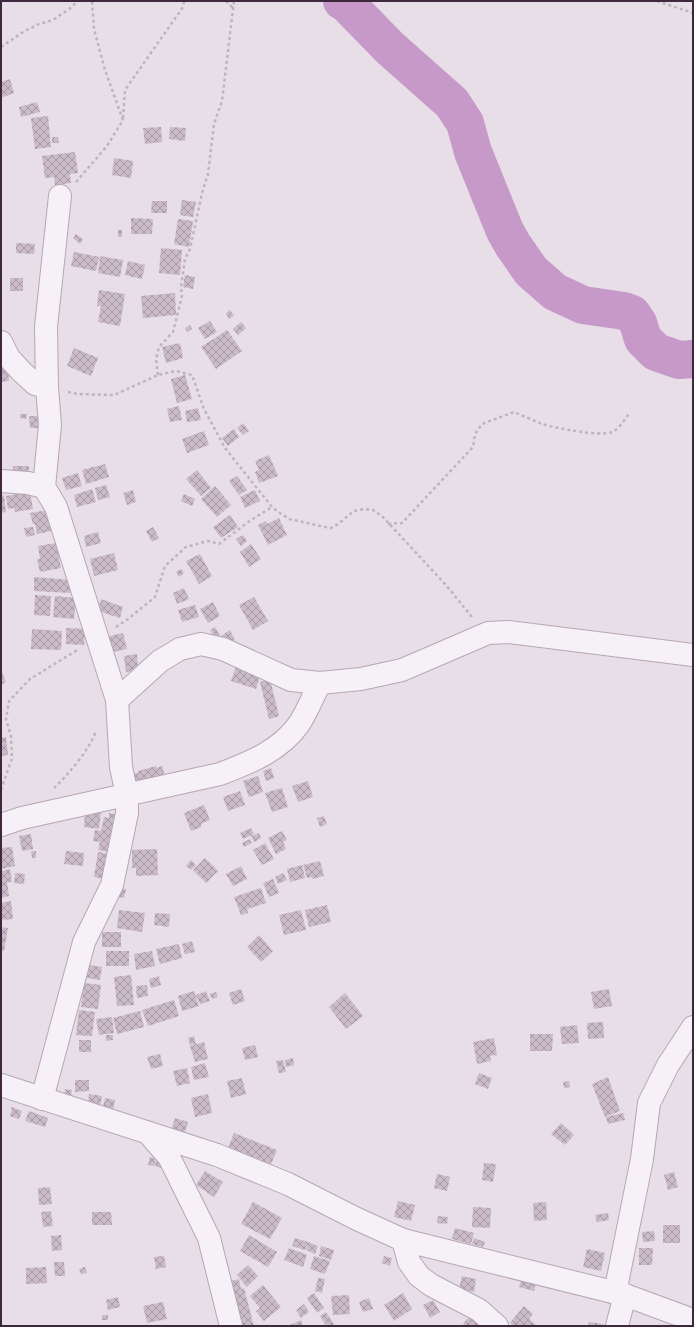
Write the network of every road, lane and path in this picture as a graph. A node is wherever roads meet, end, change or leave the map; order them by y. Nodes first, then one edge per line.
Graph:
1 (77, 1) edge
2 (92, 1) edge
3 (184, 1) edge
4 (226, 1) edge
5 (234, 1) edge
6 (657, 1) edge
7 (233, 8) junction
8 (693, 13) edge
9 (1, 47) edge
10 (123, 120) junction
11 (60, 196) joint
12 (1, 342) edge
13 (158, 375) junction
14 (47, 386) junction
15 (629, 414) dead end
16 (1, 481) edge
17 (44, 487) junction
18 (272, 507) junction
19 (388, 524) junction
20 (488, 633) junction
21 (97, 639) junction
22 (693, 655) edge
23 (320, 683) junction
24 (117, 700) junction
25 (98, 726) dead end
26 (1, 790) edge
27 (49, 792) dead end
28 (127, 795) junction
29 (1, 825) edge
30 (693, 1027) edge
31 (1, 1085) edge
32 (42, 1099) junction
33 (148, 1133) junction
34 (403, 1240) junction
35 (620, 1294) junction
36 (693, 1320) edge
37 (231, 1326) edge
38 (497, 1326) edge
39 (617, 1326) edge

1 - 9 path
2 - 10 path
3 - 10 path
4 - 7 path
5 - 7 path
6 - 8 path
7 - 13 path
10 - 11 path
11 - 14 street
12 - 14 street
13 - 14 path
13 - 18 path
14 - 17 street
15 - 19 path
16 - 17 street
17 - 21 street
18 - 19 path
18 - 21 path
19 - 20 path
20 - 22 street
20 - 23 street
21 - 24 street
21 - 26 path
23 - 24 street
23 - 28 street
24 - 28 street
25 - 27 path
28 - 29 street
28 - 32 street
30 - 35 street
31 - 32 street
32 - 33 street
33 - 34 street
33 - 37 street
34 - 35 street
34 - 38 street
35 - 36 street
35 - 39 street

